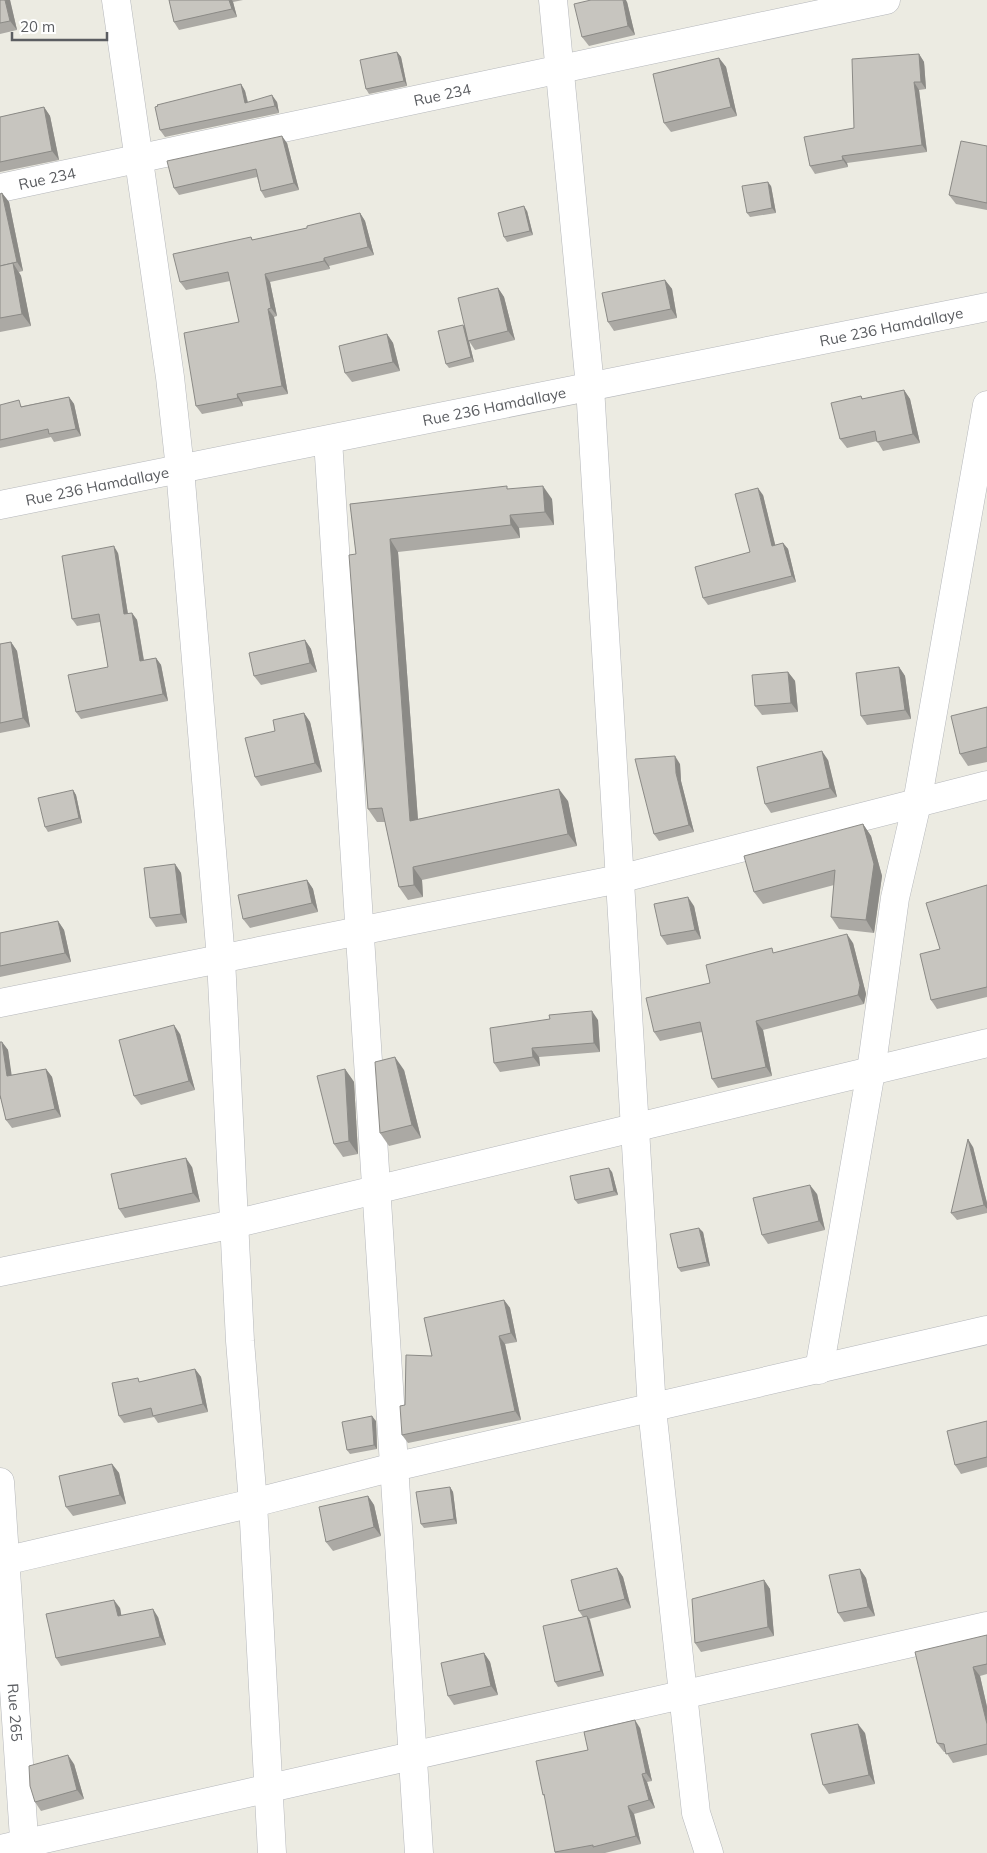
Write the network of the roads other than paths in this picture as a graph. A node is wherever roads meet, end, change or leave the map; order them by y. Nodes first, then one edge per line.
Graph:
1 (116, 0) edge
2 (553, 0) edge
3 (886, 0) edge
4 (560, 70) junction
5 (139, 159) junction
6 (0, 188) edge
7 (987, 308) edge
8 (590, 387) junction
9 (987, 405) edge
10 (328, 440) junction
11 (180, 469) junction
12 (0, 505) edge
13 (987, 785) edge
14 (917, 803) junction
15 (619, 879) junction
16 (360, 931) junction
17 (221, 959) junction
18 (0, 1003) edge
19 (987, 1042) edge
20 (871, 1071) junction
21 (636, 1128) junction
22 (376, 1190) junction
23 (234, 1224) junction
24 (0, 1272) edge
25 (987, 1330) edge
26 (819, 1370) junction
27 (652, 1409) junction
28 (394, 1467) junction
29 (0, 1482) edge
30 (253, 1503) junction
31 (3, 1562) edge
32 (987, 1626) edge
33 (683, 1694) junction
34 (413, 1755) junction
35 (269, 1788) junction
36 (16, 1849) edge
37 (272, 1853) edge
38 (419, 1853) edge
39 (709, 1853) edge

1 - 5 street
2 - 4 street
3 - 4 street, Rue 234
4 - 5 street, Rue 234
4 - 8 street
5 - 6 street, Rue 234
5 - 11 street
7 - 8 street, Rue 236 Hamdallaye
8 - 10 street, Rue 236 Hamdallaye
8 - 15 street
9 - 14 street
10 - 11 street, Rue 236 Hamdallaye
10 - 16 street
11 - 12 street, Rue 236 Hamdallaye
11 - 17 street
13 - 14 street
14 - 15 street
14 - 20 street
15 - 16 street
15 - 21 street
16 - 17 street
16 - 22 street
17 - 18 street
17 - 23 street
19 - 20 street
20 - 21 street
20 - 26 street
21 - 22 street
21 - 27 street
22 - 23 street
22 - 28 street
23 - 24 street
23 - 30 street
25 - 26 street
26 - 27 street
27 - 28 street
27 - 33 street
28 - 30 street
28 - 34 street
29 - 31 street, Rue 265
30 - 31 street
30 - 35 street
31 - 36 street, Rue 265
32 - 33 street
33 - 34 street
33 - 39 street
34 - 35 street
34 - 38 street
35 - 36 street
35 - 37 street

